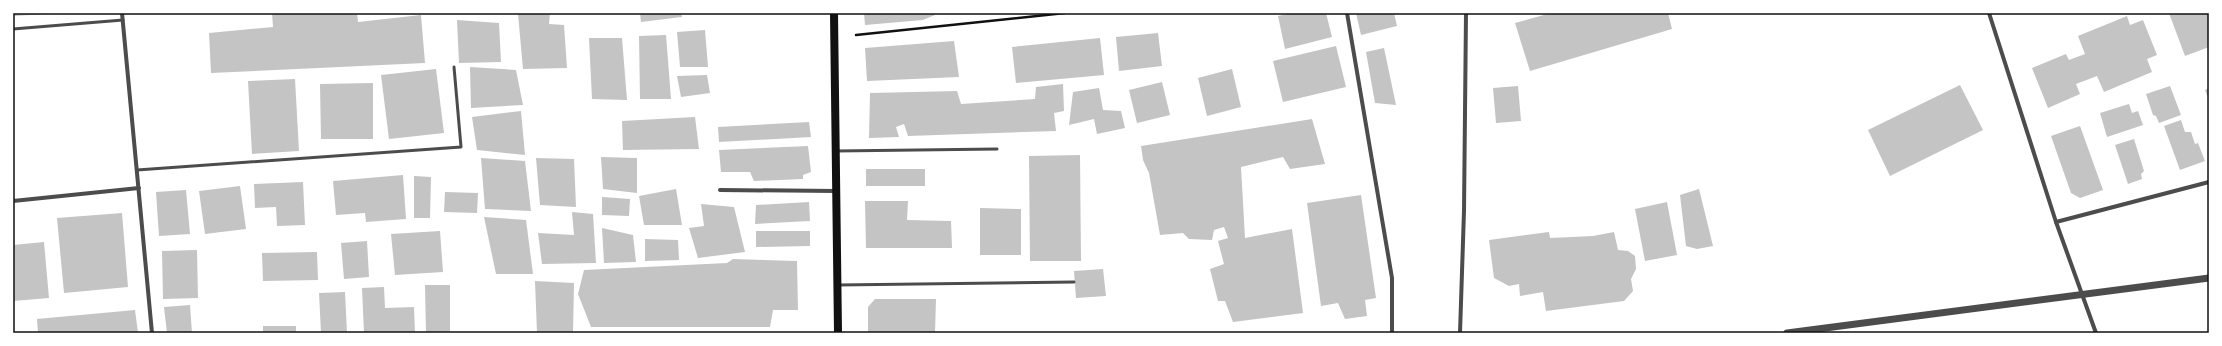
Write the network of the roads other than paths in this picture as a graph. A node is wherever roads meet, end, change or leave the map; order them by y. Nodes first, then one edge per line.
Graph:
1 (122, 13) edge
2 (834, 13) edge
3 (1346, 13) edge
4 (1466, 13) edge
5 (1989, 13) edge
6 (123, 20) junction
7 (13, 29) edge
8 (454, 68) dead end
9 (997, 149) dead end
10 (836, 151) junction
11 (137, 170) junction
12 (2209, 182) edge
13 (139, 188) junction
14 (720, 190) dead end
15 (836, 191) junction
16 (13, 201) edge
17 (2056, 222) junction
18 (2209, 278) edge
19 (1074, 282) dead end
20 (838, 285) junction
21 (2082, 294) junction
22 (152, 333) edge
23 (838, 333) edge
24 (1392, 333) edge
25 (1460, 333) edge
26 (1787, 333) edge
27 (2096, 333) edge

1 - 6 street
2 - 10 main road
3 - 24 street
4 - 25 street
5 - 17 street
6 - 7 lane
6 - 11 street
8 - 11 lane
9 - 10 lane
10 - 15 main road
11 - 13 street
12 - 17 street
13 - 16 street
13 - 22 street
14 - 15 street
15 - 20 main road
17 - 21 street
18 - 21 street
19 - 20 lane
20 - 23 main road
21 - 26 street
21 - 27 street

